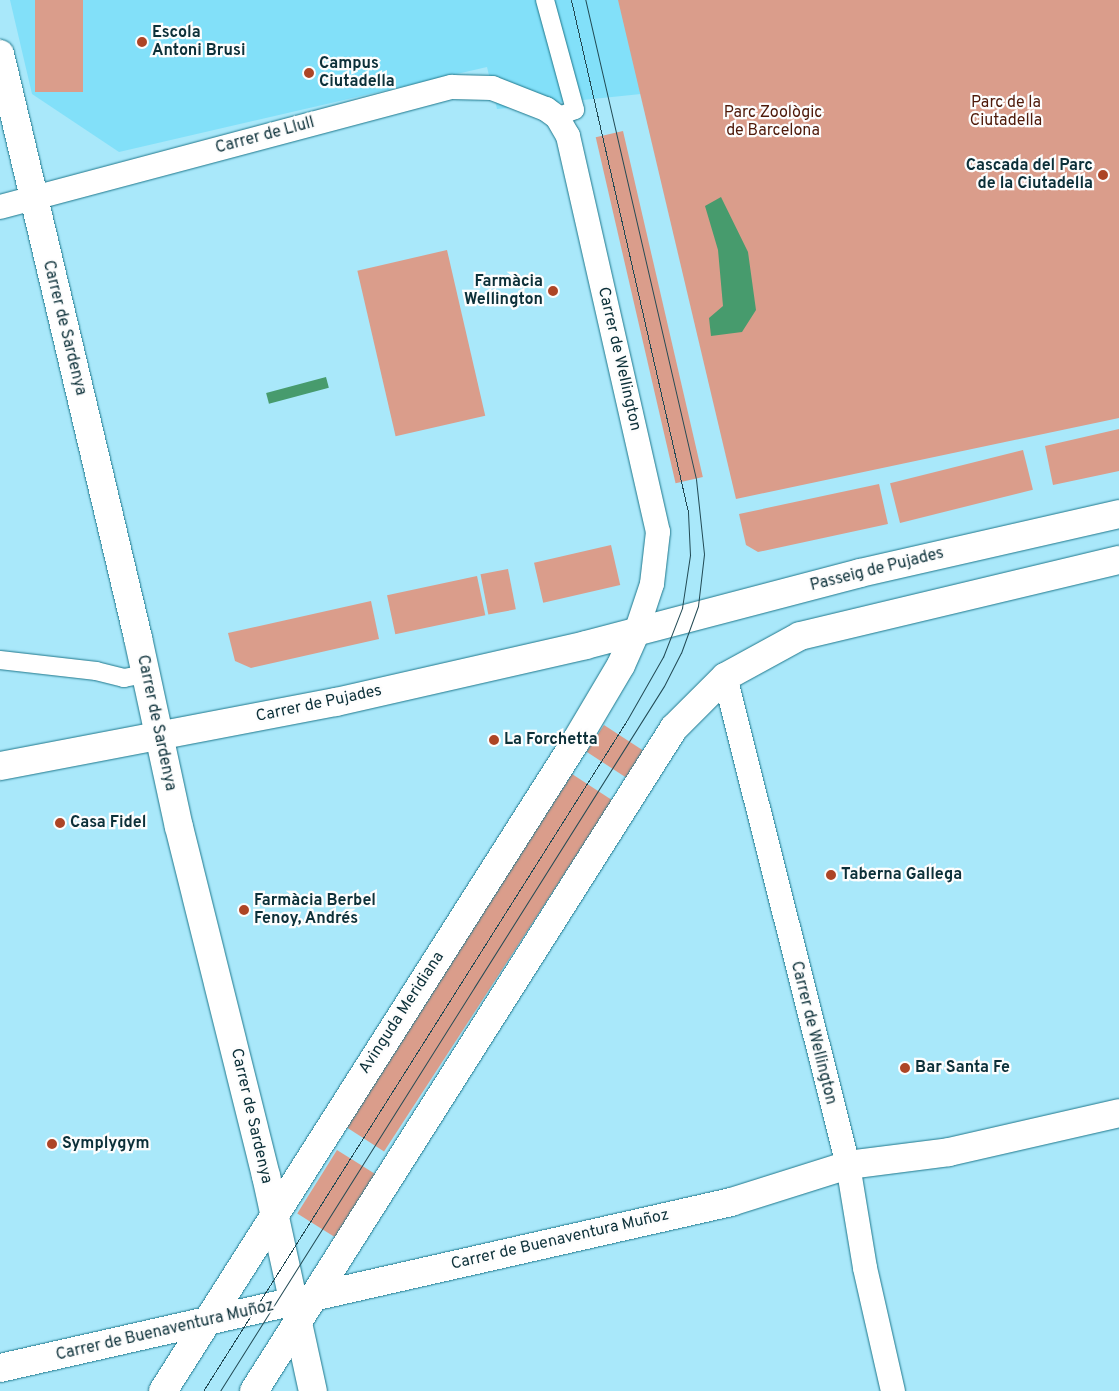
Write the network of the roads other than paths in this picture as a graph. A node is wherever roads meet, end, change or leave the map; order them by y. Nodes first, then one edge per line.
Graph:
1 (545, 0) edge
2 (0, 54) edge
3 (566, 113) junction
4 (33, 199) junction
5 (0, 207) edge
6 (1119, 514) edge
7 (1119, 560) edge
8 (636, 632) junction
9 (0, 660) edge
10 (145, 674) junction
11 (725, 677) junction
12 (159, 735) junction
13 (0, 766) edge
14 (1119, 1113) edge
15 (848, 1165) junction
16 (273, 1215) junction
17 (302, 1307) junction
18 (205, 1323) junction
19 (0, 1368) edge
20 (163, 1391) edge
21 (254, 1391) edge
22 (313, 1391) edge
23 (893, 1391) edge

1 - 3 street, Carrer de Wellington
2 - 4 street, Carrer de Sardenya
3 - 4 street, Carrer de Llull
3 - 8 street, Carrer de Wellington
4 - 5 street, Carrer de Llull
4 - 10 street, Carrer de Sardenya
6 - 8 street, Passeig de Pujades
7 - 11 street
8 - 12 street, Carrer de Pujades
8 - 16 street, Avinguda Meridiana
9 - 10 street
10 - 12 street, Carrer de Sardenya
11 - 15 street, Carrer de Wellington
11 - 17 street
12 - 13 street, Carrer de Pujades
12 - 16 street, Carrer de Sardenya
14 - 15 street, Carrer de Buenaventura Muñoz
15 - 17 street, Carrer de Buenaventura Muñoz
15 - 23 street, Carrer de Wellington
16 - 17 street, Carrer de Sardenya
16 - 18 street, Avinguda Meridiana
17 - 18 street, Carrer de Buenaventura Muñoz
17 - 21 street
17 - 22 street, Carrer de Sardenya
18 - 19 street, Carrer de Buenaventura Muñoz
18 - 20 street, Avinguda Meridiana

